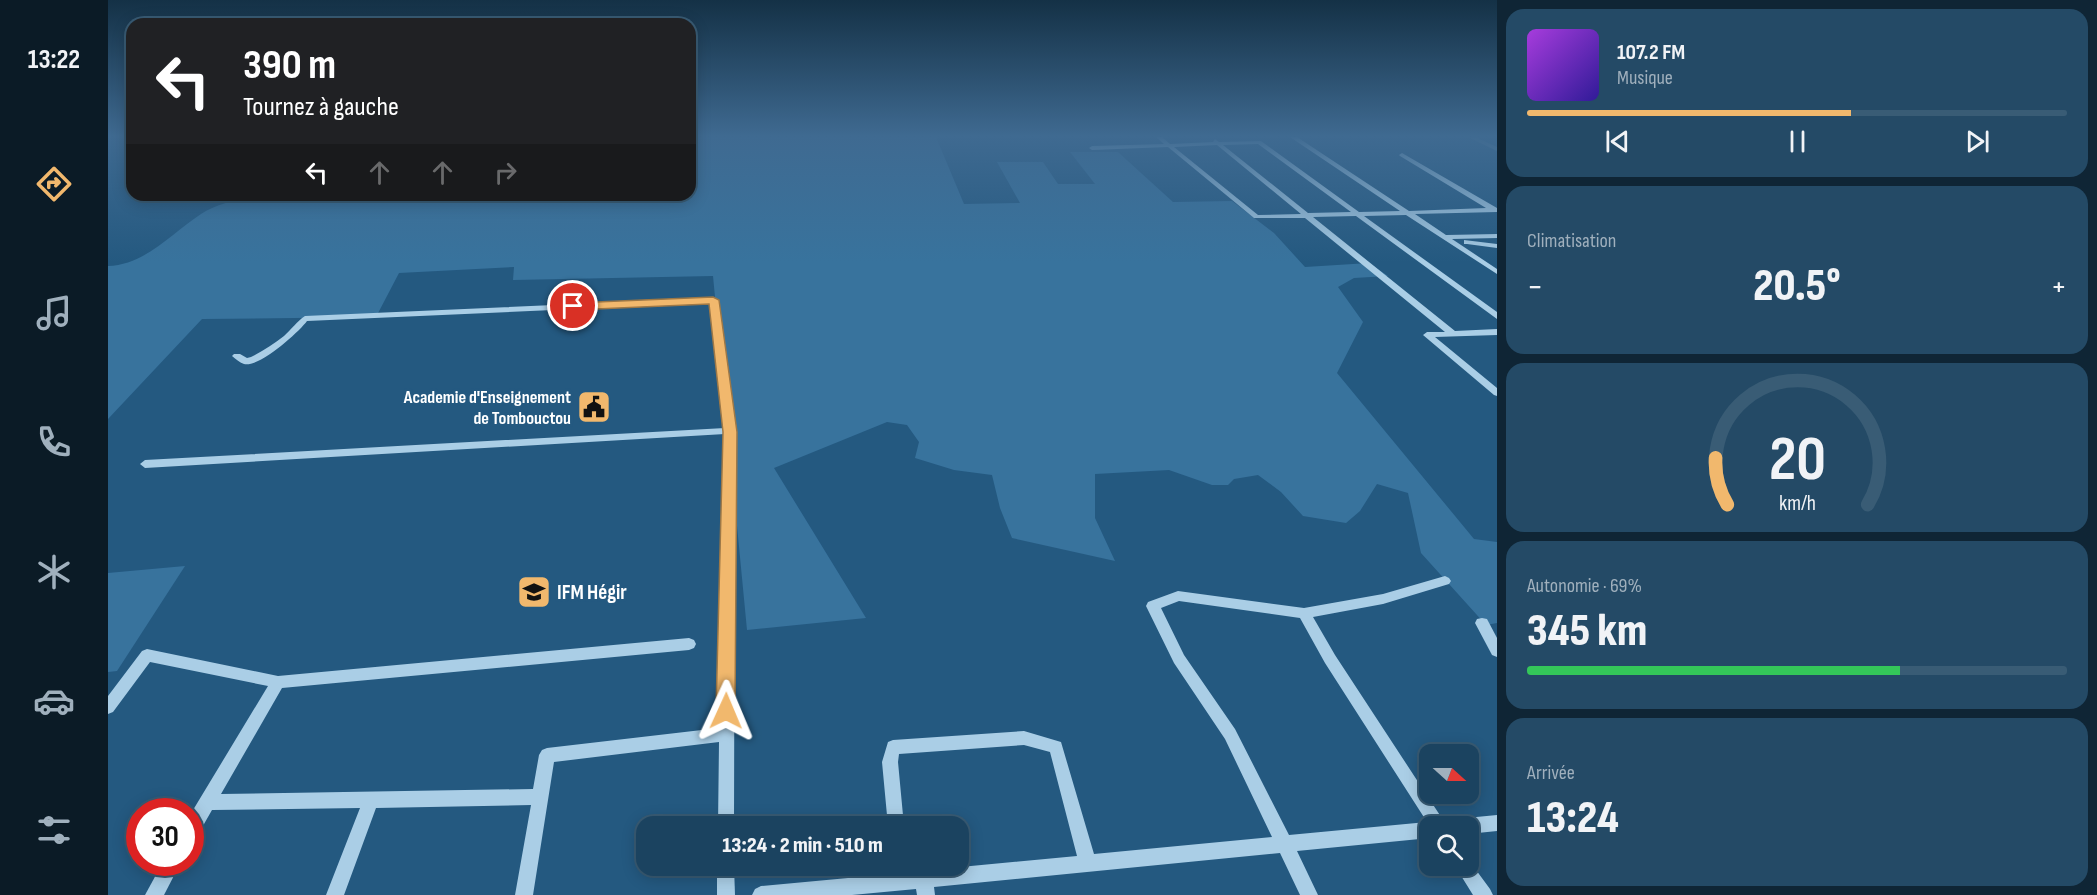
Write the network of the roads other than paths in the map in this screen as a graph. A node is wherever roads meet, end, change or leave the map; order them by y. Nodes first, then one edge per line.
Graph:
1 (1210, 179) edge
2 (1262, 179) edge
3 (1310, 179) edge
4 (1356, 179) edge
5 (1442, 179) edge
6 (1496, 211) edge
7 (1408, 213) junction
8 (1358, 214) junction
9 (1307, 216) junction
10 (1497, 236) edge
11 (1446, 238) junction
12 (1497, 246) edge
13 (1497, 272) edge
14 (1497, 316) edge
15 (1497, 332) edge
16 (1453, 334) junction
17 (237, 356) dead end
18 (1497, 393) edge
19 (730, 432) junction
20 (145, 464) dead end
21 (1445, 581) dead end
22 (1304, 613) junction
23 (1482, 623) dead end
24 (689, 644) dead end
25 (1497, 651) edge
26 (278, 682) junction
27 (108, 707) edge
28 (725, 734) junction
29 (539, 797) junction
30 (371, 800) junction
31 (208, 802) junction
32 (204, 809) edge
33 (726, 816) edge
34 (895, 816) edge
35 (1432, 816) edge
36 (1497, 823) edge
37 (1479, 825) edge
38 (1419, 831) edge
39 (1286, 844) junction
40 (1088, 863) junction
41 (165, 876) edge
42 (726, 876) edge
43 (887, 876) edge
44 (904, 876) edge
45 (1471, 876) edge
46 (925, 887) edge
47 (153, 895) edge
48 (335, 895) edge
49 (524, 895) edge
50 (726, 895) edge
51 (761, 895) edge
52 (1309, 895) edge
53 (1484, 895) edge

1 - 9 street
2 - 9 street
3 - 8 street
4 - 7 street
5 - 6 street
6 - 7 street
7 - 8 street
7 - 11 street
8 - 9 street
8 - 14 street
9 - 16 street
10 - 11 street
11 - 12 street
11 - 13 street
15 - 16 street
16 - 18 street
17 - 19 street
19 - 20 street
19 - 28 street
21 - 22 street
22 - 35 street
22 - 39 street
23 - 25 street
24 - 26 street
26 - 27 street
26 - 31 street
28 - 29 street
28 - 33 street
29 - 30 street
29 - 49 street
30 - 31 street
30 - 48 street
31 - 32 street
34 - 40 street
36 - 37 street
38 - 39 street
39 - 40 street
39 - 52 street
40 - 46 street
41 - 47 street
42 - 50 street
43 - 51 street
44 - 46 street
45 - 53 street

